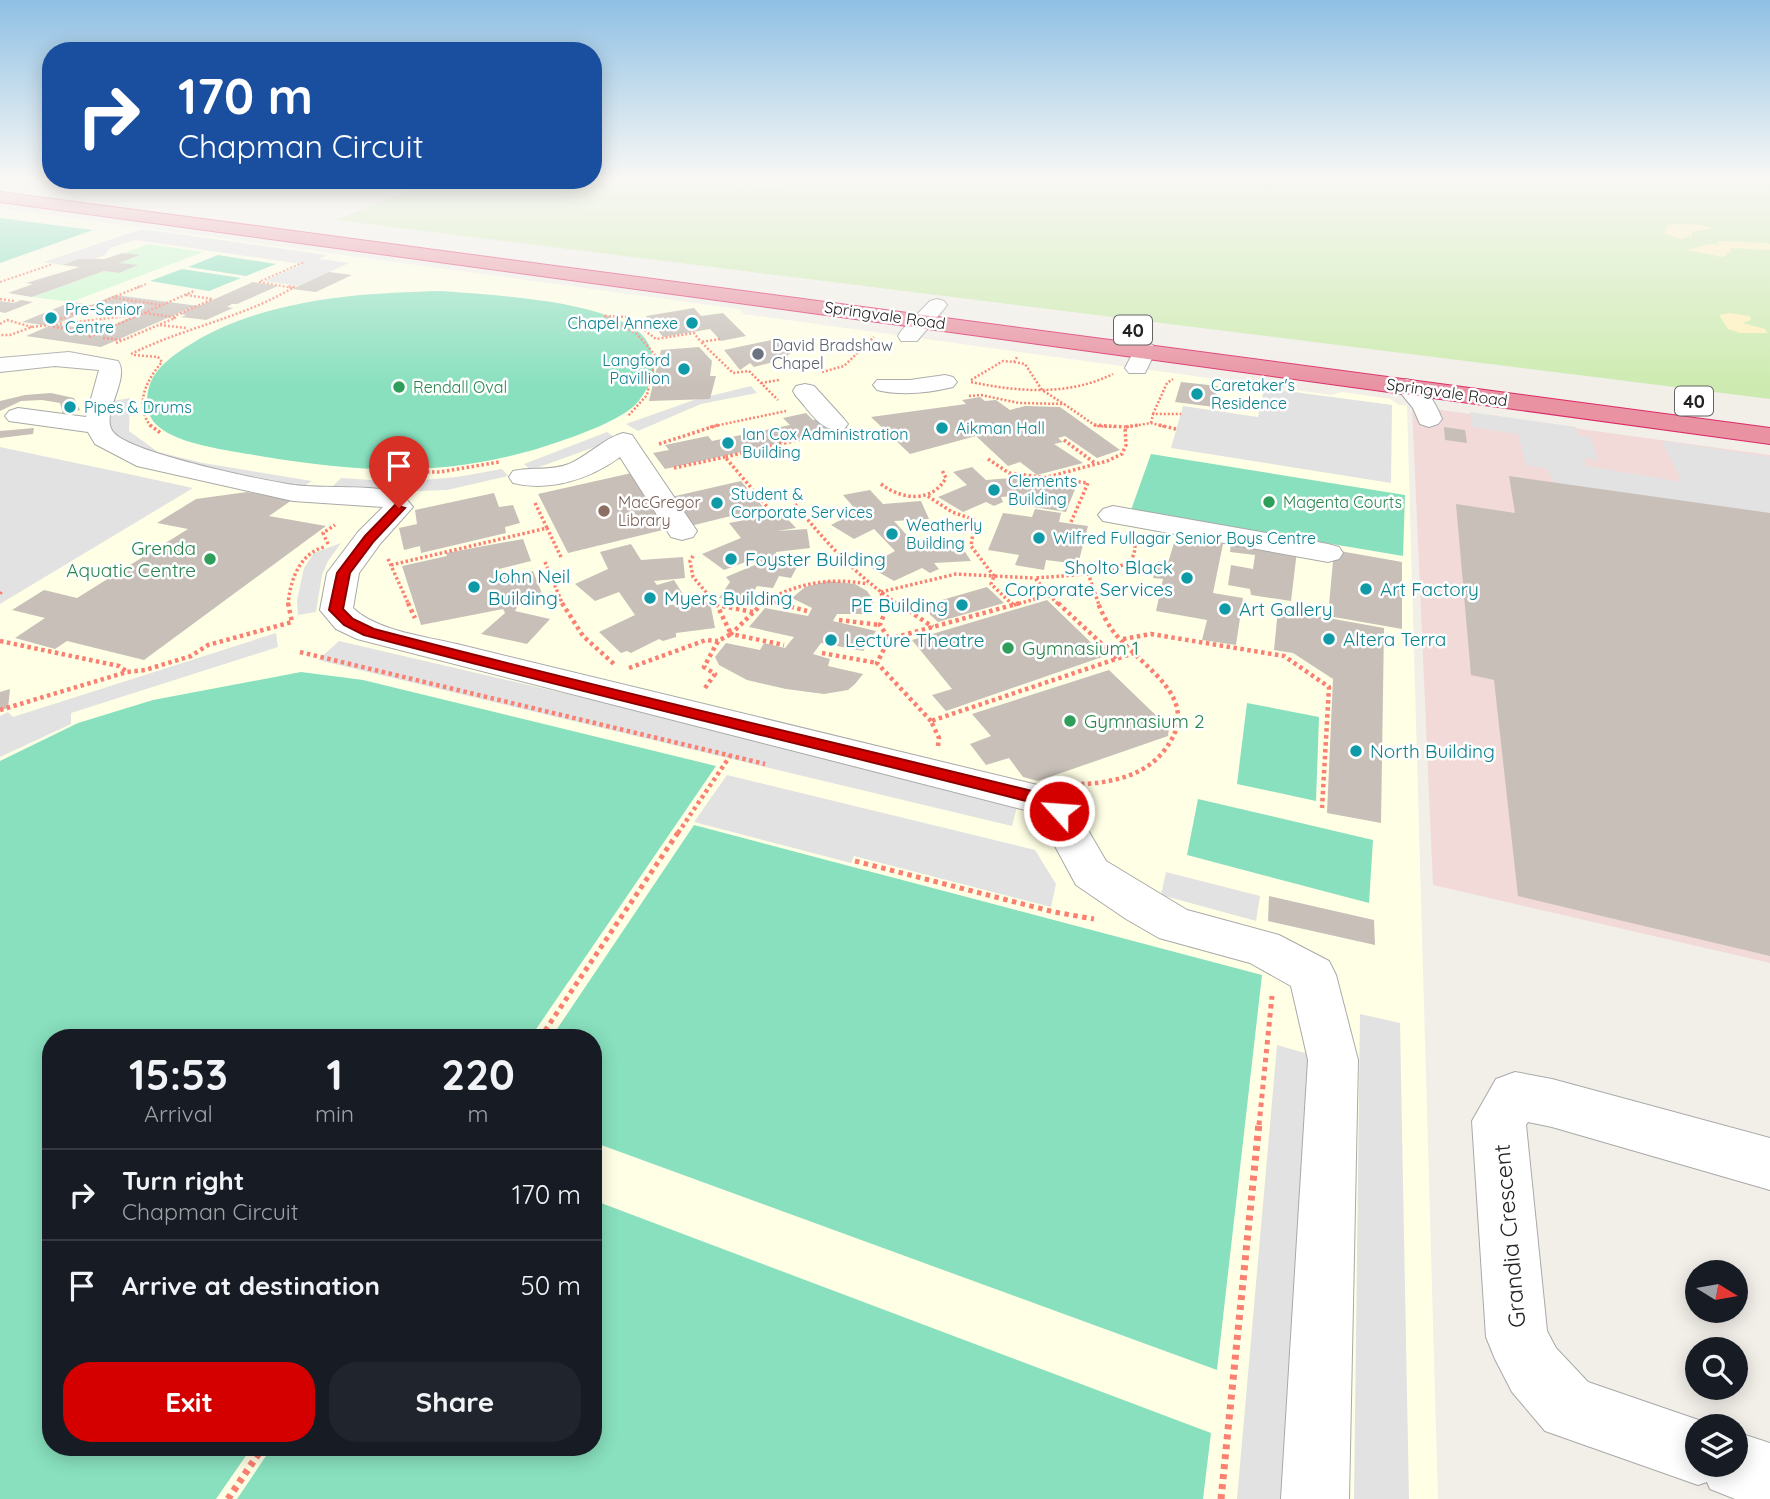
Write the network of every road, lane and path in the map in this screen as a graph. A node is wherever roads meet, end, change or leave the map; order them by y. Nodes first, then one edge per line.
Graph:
1 (382, 248) edge
2 (434, 248) edge
3 (305, 261) dead end
4 (53, 264) dead end
5 (0, 282) edge
6 (146, 285) dead end
7 (194, 291) dead end
8 (185, 295) junction
9 (114, 298) junction
10 (0, 299) edge
11 (14, 301) dead end
12 (162, 305) junction
13 (143, 313) junction
14 (893, 316) junction
15 (172, 317) junction
16 (0, 319) edge
17 (7, 320) junction
18 (923, 320) junction
19 (0, 324) edge
20 (159, 324) junction
21 (46, 325) junction
22 (32, 327) junction
23 (189, 329) junction
24 (97, 333) junction
25 (0, 335) edge
26 (720, 339) dead end
27 (83, 340) dead end
28 (701, 342) junction
29 (112, 345) dead end
30 (1301, 351) dead end
31 (1020, 352) dead end
32 (1137, 355) junction
33 (1328, 355) dead end
34 (1200, 357) junction
35 (1014, 362) junction
36 (0, 365) edge
37 (938, 379) dead end
38 (804, 381) junction
39 (761, 383) junction
40 (885, 385) dead end
41 (1565, 385) dead end
42 (1408, 386) junction
43 (1042, 390) junction
44 (974, 395) dead end
45 (1064, 404) junction
46 (788, 410) junction
47 (1153, 414) junction
48 (1181, 414) dead end
49 (18, 416) dead end
50 (793, 416) dead end
51 (1429, 419) dead end
52 (1151, 423) junction
53 (98, 426) junction
54 (1125, 427) junction
55 (1176, 429) dead end
56 (825, 430) joint
57 (1770, 436) edge
58 (170, 437) dead end
59 (1064, 440) dead end
60 (633, 449) junction
61 (725, 457) junction
62 (988, 459) dead end
63 (1096, 464) junction
64 (942, 470) dead end
65 (523, 477) joint
66 (1044, 478) junction
67 (881, 484) dead end
68 (394, 493) junction
69 (926, 495) junction
70 (795, 504) dead end
71 (769, 510) dead end
72 (1125, 518) joint
73 (1072, 522) dead end
74 (688, 542) joint
75 (328, 545) dead end
76 (1328, 553) dead end
77 (385, 554) dead end
78 (562, 559) dead end
79 (545, 562) dead end
80 (1128, 563) junction
81 (391, 565) junction
82 (1155, 567) dead end
83 (1088, 573) junction
84 (994, 576) junction
85 (1035, 578) junction
86 (868, 583) junction
87 (881, 593) junction
88 (1049, 595) junction
89 (766, 600) junction
90 (1013, 605) junction
91 (717, 606) junction
92 (807, 611) dead end
93 (753, 612) junction
94 (839, 620) dead end
95 (417, 622) dead end
96 (880, 625) junction
97 (933, 627) junction
98 (731, 634) junction
99 (889, 639) junction
100 (1122, 639) junction
101 (1, 640) edge
102 (718, 641) junction
103 (784, 645) dead end
104 (300, 652) dead end
105 (821, 653) dead end
106 (1135, 653) junction
107 (1118, 659) junction
108 (877, 663) junction
109 (127, 672) junction
110 (604, 682) junction
111 (704, 690) dead end
112 (0, 710) edge
113 (556, 714) junction
114 (931, 721) junction
115 (805, 740) junction
116 (937, 755) dead end
117 (730, 756) junction
118 (1063, 793) junction
119 (1322, 808) dead end
120 (855, 861) dead end
121 (1093, 913) dead end
122 (1273, 983) dead end
123 (546, 1029) edge
124 (1770, 1164) edge
125 (1685, 1448) edge
126 (257, 1456) edge
127 (1748, 1470) edge
128 (1770, 1477) edge
129 (228, 1499) edge
130 (1221, 1499) edge
131 (1315, 1499) edge

1 - 14 highway, Springvale Road / 40
2 - 18 highway, Springvale Road / 40
3 - 23 path
4 - 5 path
6 - 9 path
7 - 8 path
8 - 12 path
8 - 15 path
9 - 12 path
9 - 21 path
10 - 11 path
12 - 13 path
13 - 15 path
13 - 21 path
13 - 24 path
14 - 18 highway, Springvale Road / 40
14 - 38 path
15 - 20 path
16 - 17 path
17 - 19 path
17 - 22 path
18 - 30 highway, Springvale Road / 40
18 - 32 highway, Springvale Road / 40
20 - 23 path
20 - 29 path
21 - 22 path
21 - 24 path
22 - 25 path
23 - 58 path
24 - 27 path
26 - 28 path
28 - 39 path
28 - 60 path
31 - 35 path
32 - 34 highway, Springvale Road / 40
32 - 43 path
33 - 41 highway, Springvale Road
34 - 42 highway, Springvale Road / 40
34 - 47 path
35 - 43 path
35 - 43 path
36 - 53 street
37 - 40 street
38 - 39 path
38 - 56 street
39 - 46 path
42 - 51 street
42 - 57 highway, Springvale Road / 40
43 - 45 path
44 - 45 path
45 - 54 path
46 - 50 path
46 - 60 path
47 - 48 path
47 - 52 path
49 - 53 street
52 - 54 path
52 - 55 path
53 - 68 street
54 - 63 path
56 - 61 path
59 - 63 path
60 - 61 path
60 - 65 street
60 - 74 street
61 - 71 path
62 - 66 path
63 - 66 path
64 - 69 path
65 - 68 path
66 - 73 path
67 - 69 path
68 - 110 street
69 - 84 path
70 - 86 path
72 - 76 street
72 - 80 path
74 - 91 path
75 - 109 path
77 - 81 path
78 - 81 path
79 - 110 path
80 - 82 path
80 - 83 path
81 - 95 path
83 - 85 path
83 - 100 path
84 - 85 path
84 - 87 path
84 - 90 path
85 - 88 path
86 - 87 path
86 - 89 path
87 - 96 path
87 - 97 path
88 - 90 path
88 - 107 path
89 - 92 path
89 - 93 path
90 - 97 path
91 - 93 path
91 - 98 path
93 - 98 path
94 - 96 path
96 - 99 path
97 - 99 path
98 - 102 path
98 - 103 path
99 - 108 path
100 - 106 path
100 - 119 path
101 - 109 path
102 - 110 path
102 - 111 path
104 - 113 path
105 - 108 path
106 - 107 path
106 - 118 path
107 - 114 path
108 - 114 path
109 - 112 path
110 - 113 path
110 - 115 street
113 - 117 path
114 - 116 path
115 - 117 path
115 - 118 street
117 - 123 path
118 - 131 street
120 - 121 path
122 - 130 path
124 - 125 street, Grandia Crescent
126 - 129 path
127 - 128 street

